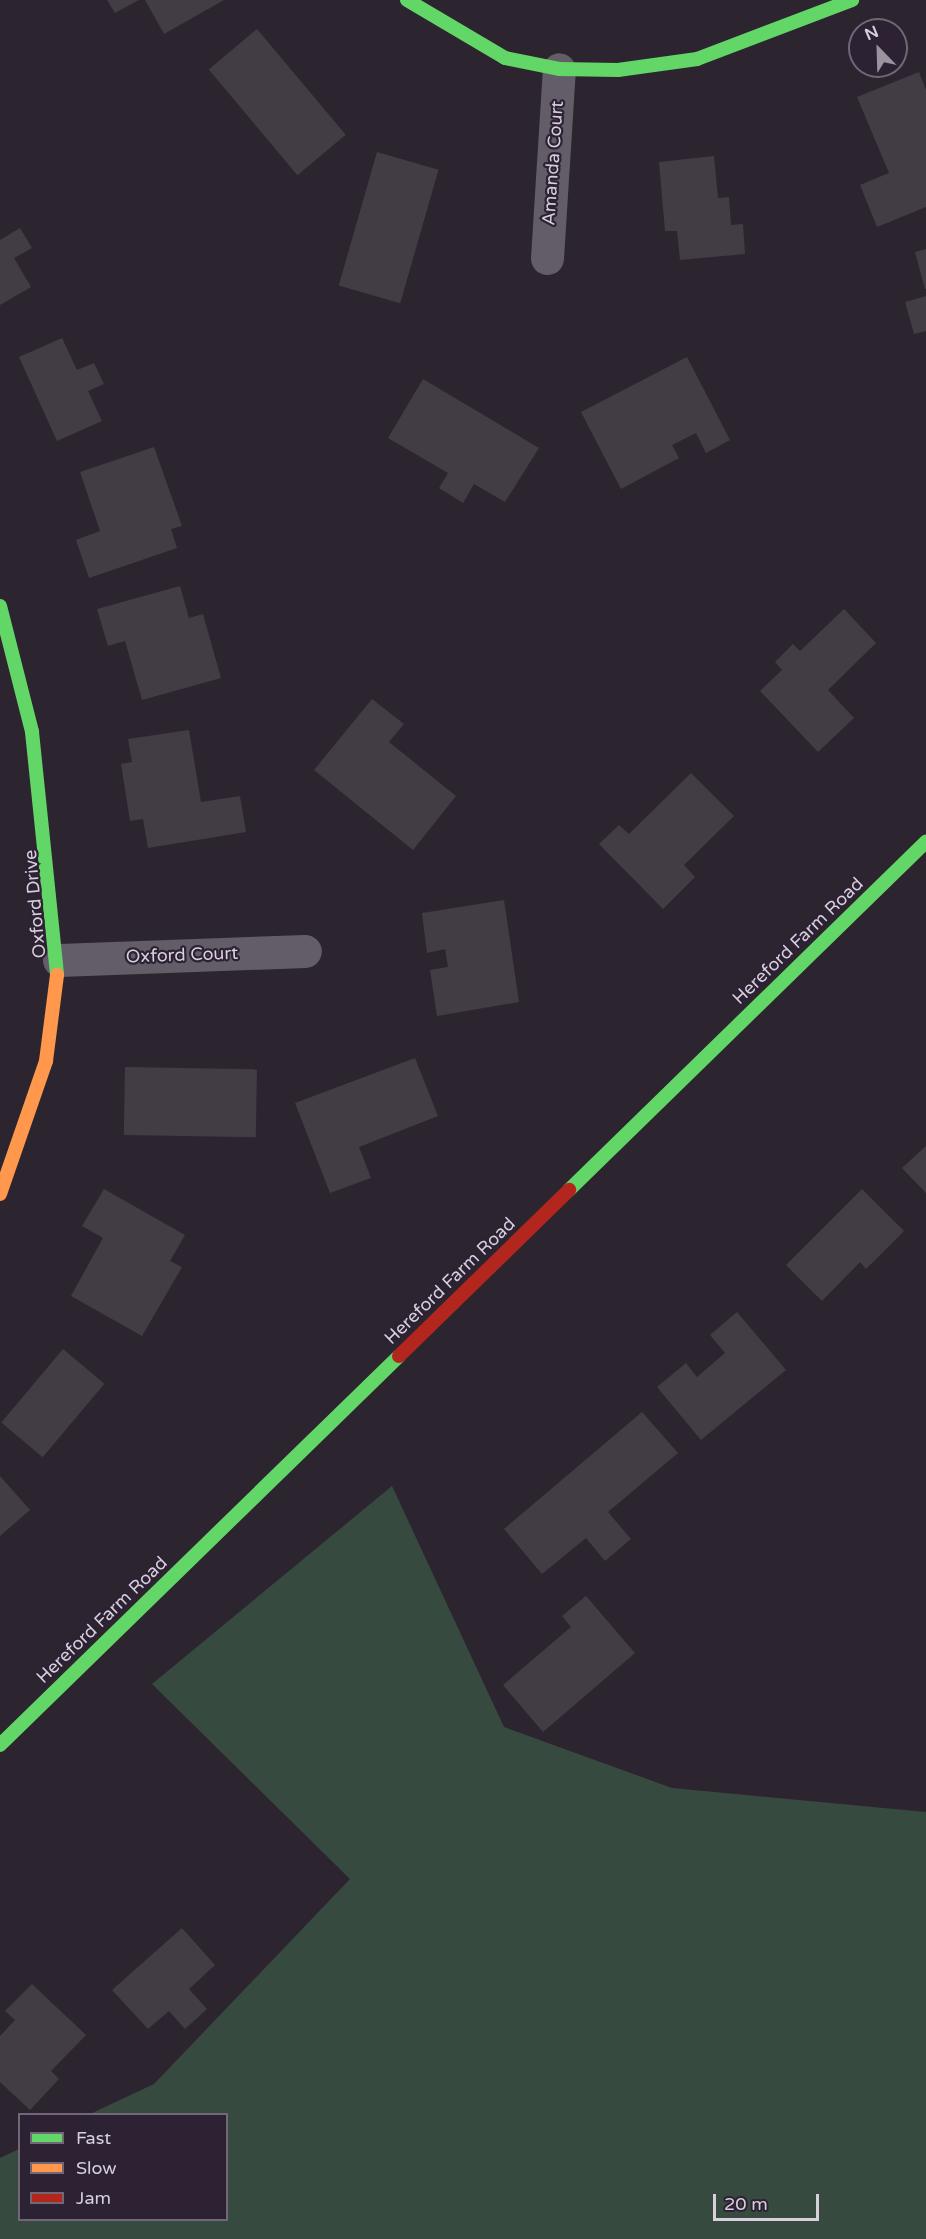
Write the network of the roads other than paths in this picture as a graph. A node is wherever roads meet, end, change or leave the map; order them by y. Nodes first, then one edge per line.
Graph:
1 (407, 0) edge
2 (852, 0) edge
3 (559, 69) junction
4 (547, 258) dead end
5 (0, 606) edge
6 (926, 842) edge
7 (305, 951) dead end
8 (59, 960) junction
9 (0, 1194) edge
10 (0, 1745) edge

1 - 3 street
2 - 3 street
3 - 4 street, Amanda Court
5 - 8 street, Oxford Drive
6 - 10 street, Hereford Farm Road
7 - 8 street, Oxford Court
8 - 9 street, Oxford Drive

